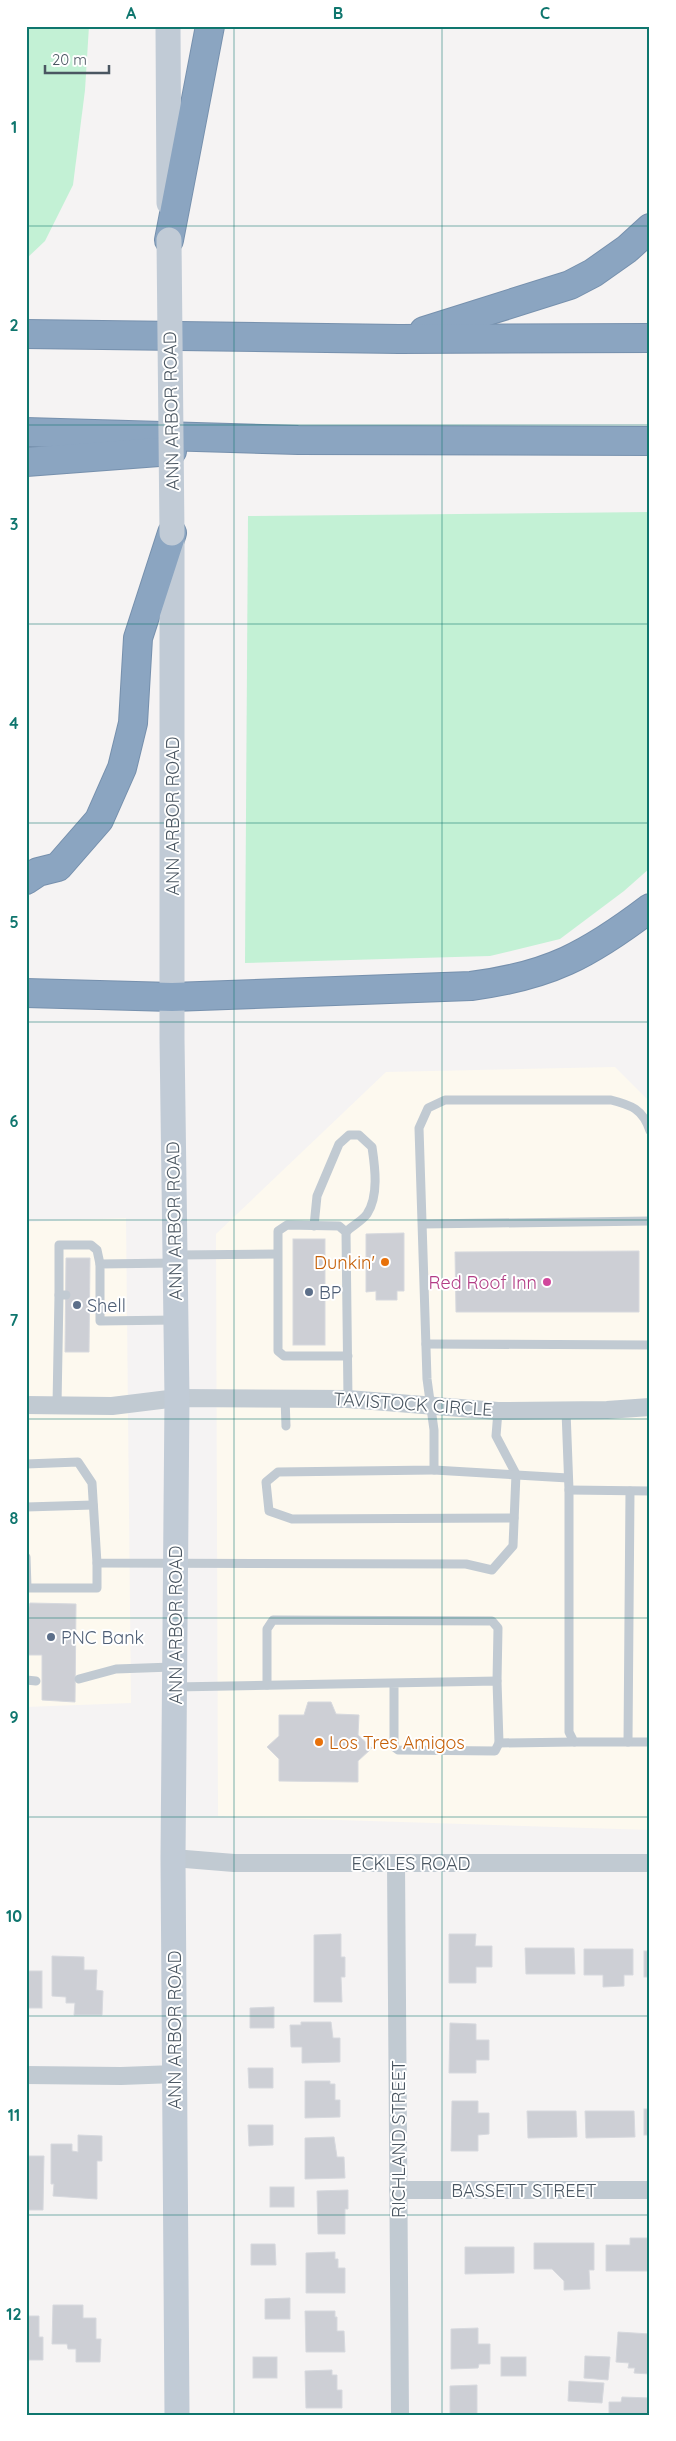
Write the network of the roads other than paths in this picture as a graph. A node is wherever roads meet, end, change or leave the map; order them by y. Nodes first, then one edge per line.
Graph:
1 (168, 26) edge
2 (210, 26) edge
3 (650, 228) edge
4 (169, 240) junction
5 (26, 334) edge
6 (650, 338) edge
7 (399, 339) junction
8 (26, 432) edge
9 (298, 440) junction
10 (650, 441) edge
11 (26, 462) edge
12 (172, 533) junction
13 (26, 880) edge
14 (650, 908) edge
15 (26, 993) edge
16 (172, 997) junction
17 (650, 1131) edge
18 (650, 1221) edge
19 (423, 1224) junction
20 (314, 1226) junction
21 (346, 1232) junction
22 (277, 1254) junction
23 (174, 1259) junction
24 (100, 1264) junction
25 (90, 1294) dead end
26 (100, 1294) junction
27 (176, 1320) junction
28 (426, 1344) junction
29 (650, 1345) edge
30 (348, 1356) junction
31 (177, 1398) junction
32 (285, 1398) junction
33 (348, 1398) junction
34 (26, 1405) edge
35 (57, 1405) junction
36 (431, 1405) junction
37 (650, 1407) edge
38 (498, 1410) junction
39 (566, 1410) junction
40 (286, 1426) dead end
41 (26, 1464) edge
42 (434, 1470) junction
43 (516, 1474) junction
44 (568, 1478) junction
45 (568, 1490) junction
46 (630, 1491) junction
47 (650, 1491) edge
48 (93, 1505) junction
49 (26, 1507) edge
50 (514, 1518) junction
51 (26, 1557) edge
52 (97, 1563) junction
53 (176, 1564) junction
54 (175, 1677) junction
55 (79, 1679) dead end
56 (497, 1682) junction
57 (394, 1683) junction
58 (267, 1686) junction
59 (574, 1742) junction
60 (628, 1742) junction
61 (650, 1742) edge
62 (499, 1743) junction
63 (173, 1858) junction
64 (396, 1863) junction
65 (650, 1863) edge
66 (175, 2074) junction
67 (26, 2075) edge
68 (398, 2190) junction
69 (650, 2190) edge
70 (177, 2415) edge
71 (400, 2415) edge

1 - 4 main road, ANN ARBOR ROAD
2 - 4 highway
3 - 7 highway
4 - 12 main road, ANN ARBOR ROAD, bridge
5 - 7 highway
6 - 7 highway
8 - 9 highway
9 - 10 highway
9 - 11 highway
12 - 13 highway
12 - 16 main road, ANN ARBOR ROAD
14 - 16 highway
15 - 16 highway
16 - 23 main road, ANN ARBOR ROAD
17 - 19 lane
18 - 19 lane
19 - 28 lane
20 - 21 lane
20 - 21 lane
20 - 22 lane
21 - 30 lane
22 - 23 lane
22 - 30 lane
23 - 24 lane
23 - 27 main road, ANN ARBOR ROAD
24 - 26 lane
24 - 35 lane
25 - 26 lane
26 - 27 lane
27 - 31 main road, ANN ARBOR ROAD
28 - 29 lane
28 - 36 lane
30 - 33 lane
31 - 32 street, TAVISTOCK CIRCLE
31 - 35 street, TAVISTOCK CIRCLE
31 - 53 main road, ANN ARBOR ROAD
32 - 33 street, TAVISTOCK CIRCLE
32 - 40 lane
33 - 36 street, TAVISTOCK CIRCLE
34 - 35 street, TAVISTOCK CIRCLE
36 - 38 street, TAVISTOCK CIRCLE
36 - 42 lane
37 - 39 street, TAVISTOCK CIRCLE
38 - 39 street, TAVISTOCK CIRCLE
38 - 43 lane
39 - 44 lane
41 - 48 lane
42 - 43 lane
42 - 50 lane
43 - 44 lane
43 - 50 lane
44 - 45 lane
45 - 46 lane
45 - 59 lane
46 - 47 lane
46 - 60 lane
48 - 49 lane
48 - 52 lane
50 - 53 lane
51 - 52 lane
52 - 53 lane
53 - 54 main road, ANN ARBOR ROAD
54 - 55 lane
54 - 58 lane
54 - 63 main road, ANN ARBOR ROAD
56 - 57 lane
56 - 58 lane
56 - 62 lane
57 - 58 lane
57 - 62 lane
59 - 60 lane
59 - 62 lane
60 - 61 lane
63 - 64 street, ECKLES ROAD
63 - 66 main road, ANN ARBOR ROAD
64 - 65 street, ECKLES ROAD
64 - 68 street, RICHLAND STREET
66 - 67 street
66 - 70 main road, ANN ARBOR ROAD
68 - 69 street, BASSETT STREET
68 - 71 street, RICHLAND STREET

